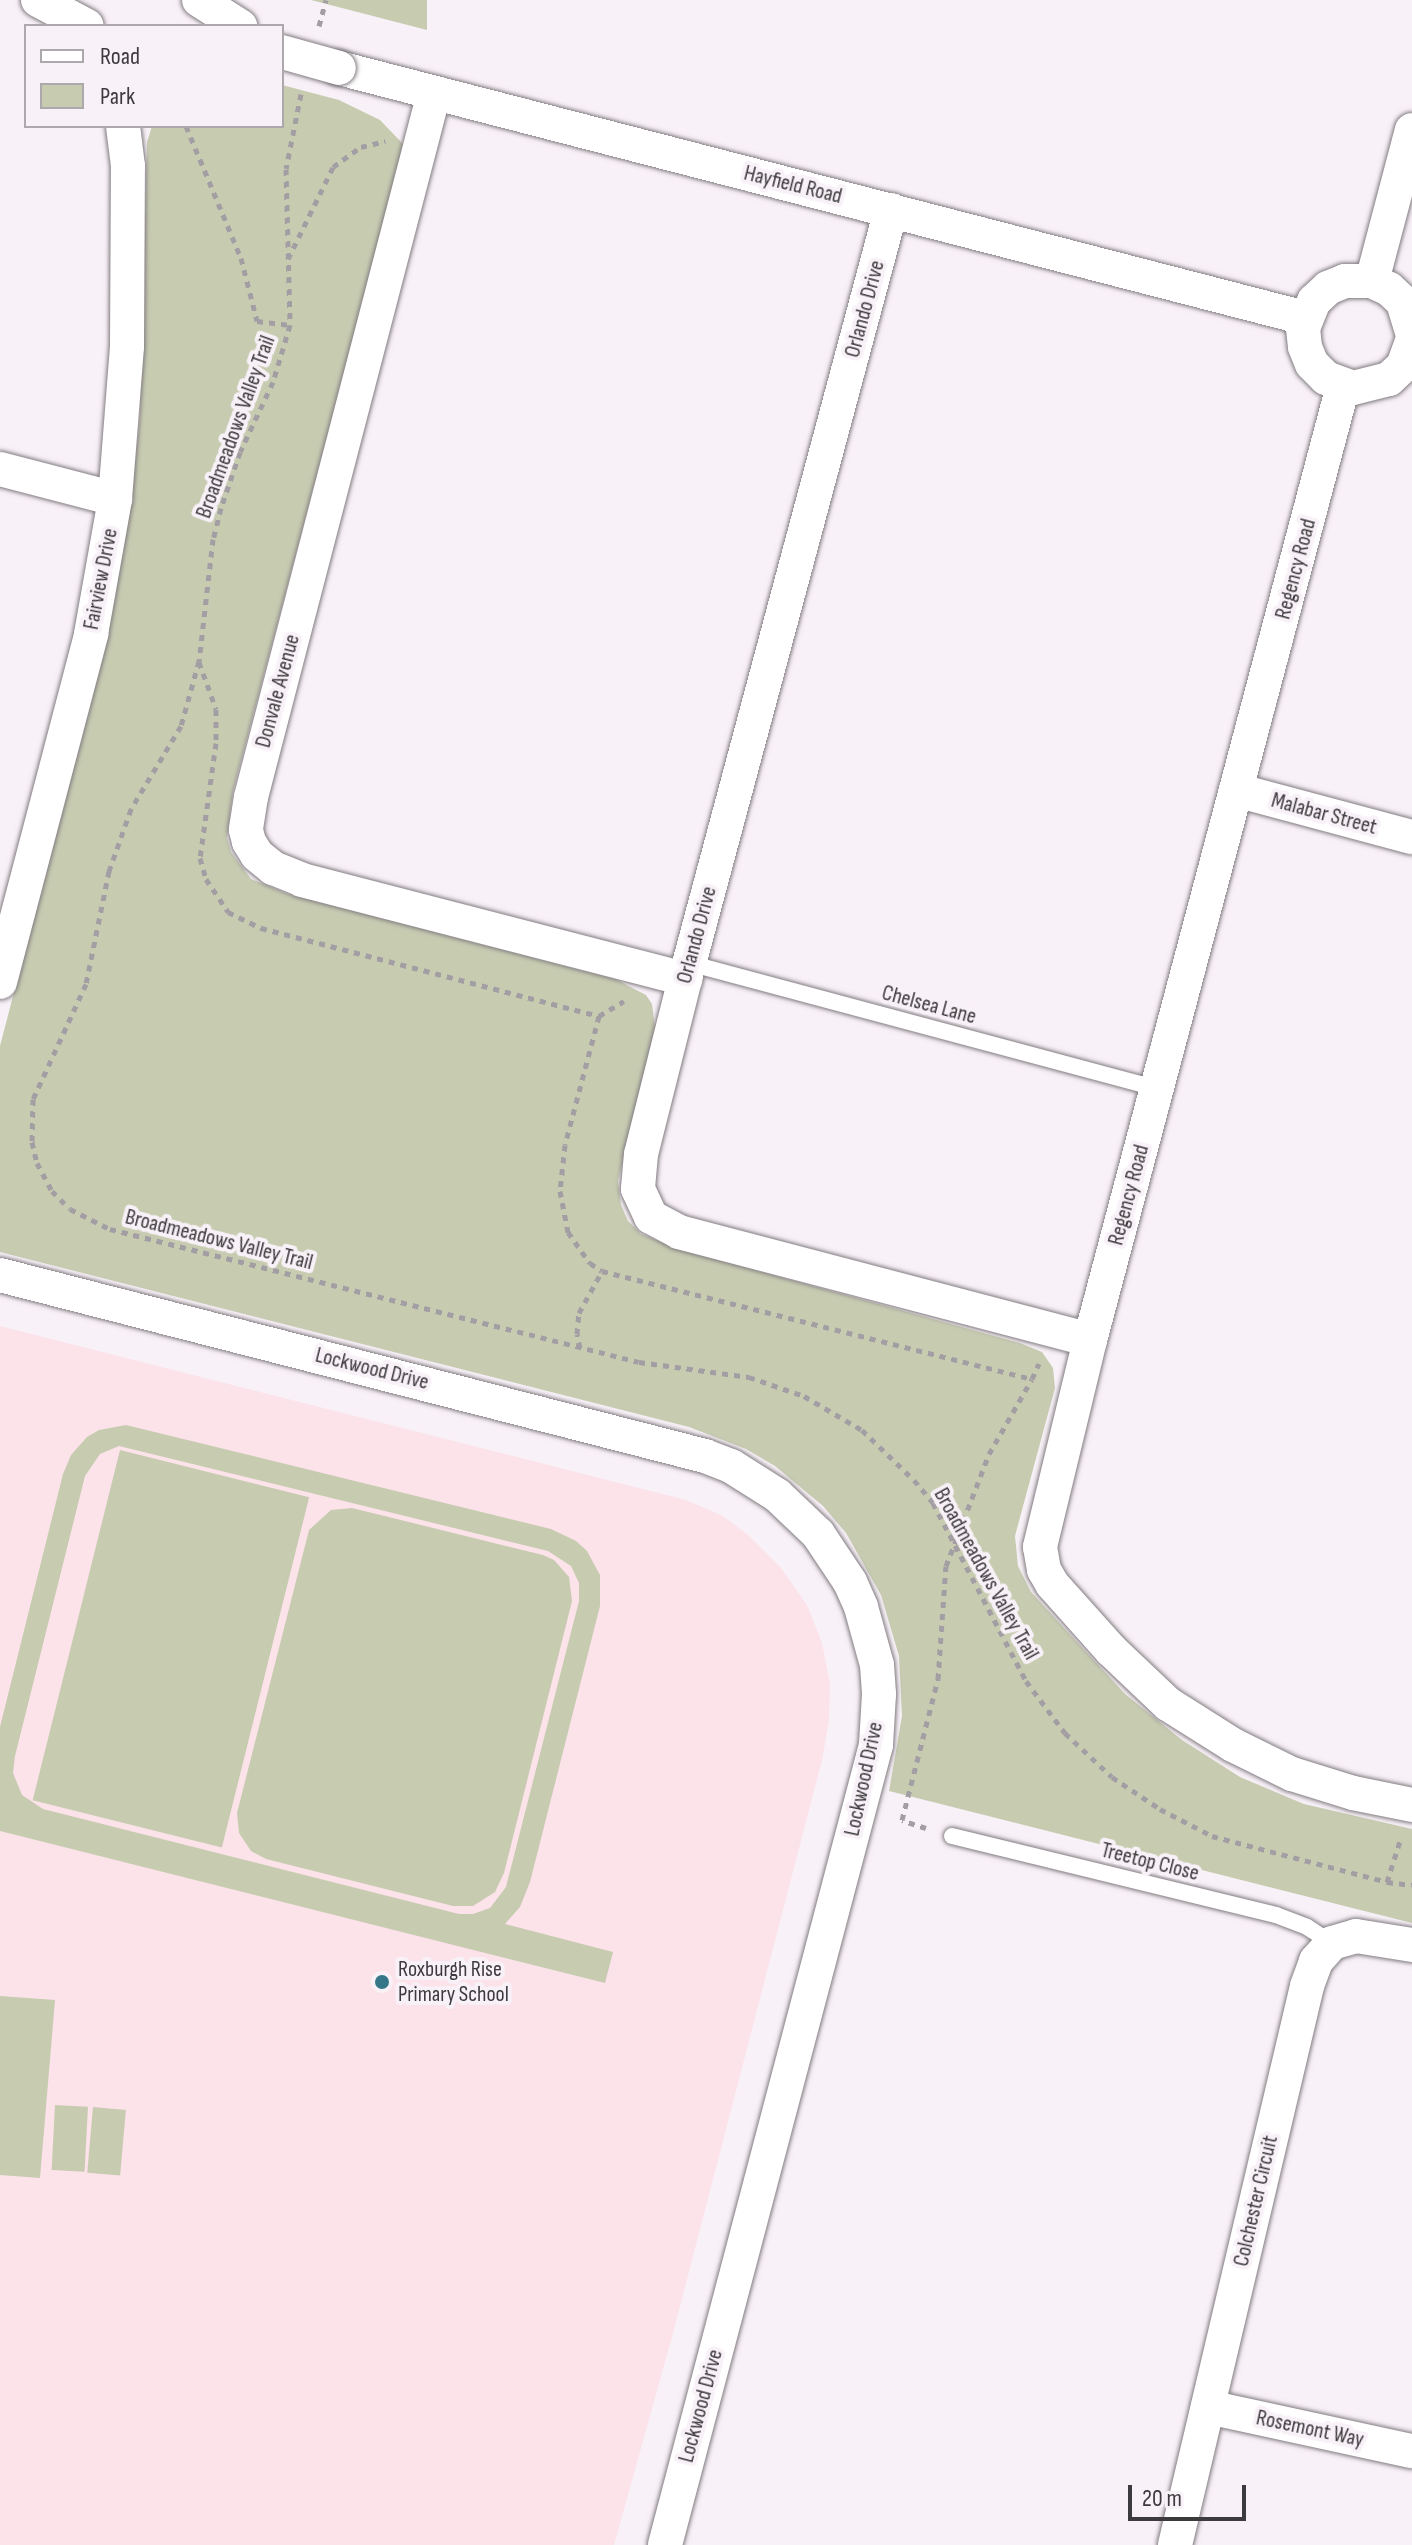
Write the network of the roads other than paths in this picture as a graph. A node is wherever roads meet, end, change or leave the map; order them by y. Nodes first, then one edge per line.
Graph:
1 (38, 0) edge
2 (99, 0) edge
3 (198, 0) edge
4 (83, 24) edge
5 (97, 24) edge
6 (200, 24) edge
7 (237, 24) edge
8 (284, 53) edge
9 (434, 93) junction
10 (123, 128) edge
11 (140, 128) edge
12 (1412, 130) edge
13 (128, 166) junction
14 (891, 210) junction
15 (1372, 281) junction
16 (1305, 318) junction
17 (1412, 332) edge
18 (1412, 341) edge
19 (1412, 348) edge
20 (1343, 386) junction
21 (0, 469) edge
22 (115, 499) junction
23 (1236, 790) junction
24 (1412, 837) edge
25 (687, 971) junction
26 (0, 982) edge
27 (1158, 1089) junction
28 (0, 1275) edge
29 (1090, 1340) junction
30 (1412, 1805) edge
31 (952, 1836) dead end
32 (1332, 1943) junction
33 (1412, 1945) edge
34 (1208, 2407) junction
35 (1412, 2451) edge
36 (665, 2545) edge
37 (1175, 2545) edge

1 - 4 street
2 - 5 street
3 - 6 street
3 - 7 street
8 - 9 street, Hayfield Road, bridge
9 - 14 street, Hayfield Road
9 - 25 street, Donvale Avenue
10 - 13 street, Fairview Drive
11 - 13 street, Fairview Drive
12 - 15 street
13 - 22 street, Fairview Drive
14 - 16 street, Hayfield Road
14 - 25 street, Orlando Drive
15 - 16 street
15 - 17 street
16 - 20 street
18 - 19 street
19 - 20 street
20 - 23 street, Regency Road
21 - 22 street
22 - 26 street, Fairview Drive
23 - 24 street, Malabar Street
23 - 27 street, Regency Road
25 - 27 lane, Chelsea Lane
25 - 29 street, Orlando Drive
27 - 29 street, Regency Road
28 - 36 street, Lockwood Drive
29 - 30 street, Regency Road
31 - 32 lane, Treetop Close
32 - 33 street
32 - 34 street, Colchester Circuit
34 - 35 street, Rosemont Way
34 - 37 street, Colchester Circuit

